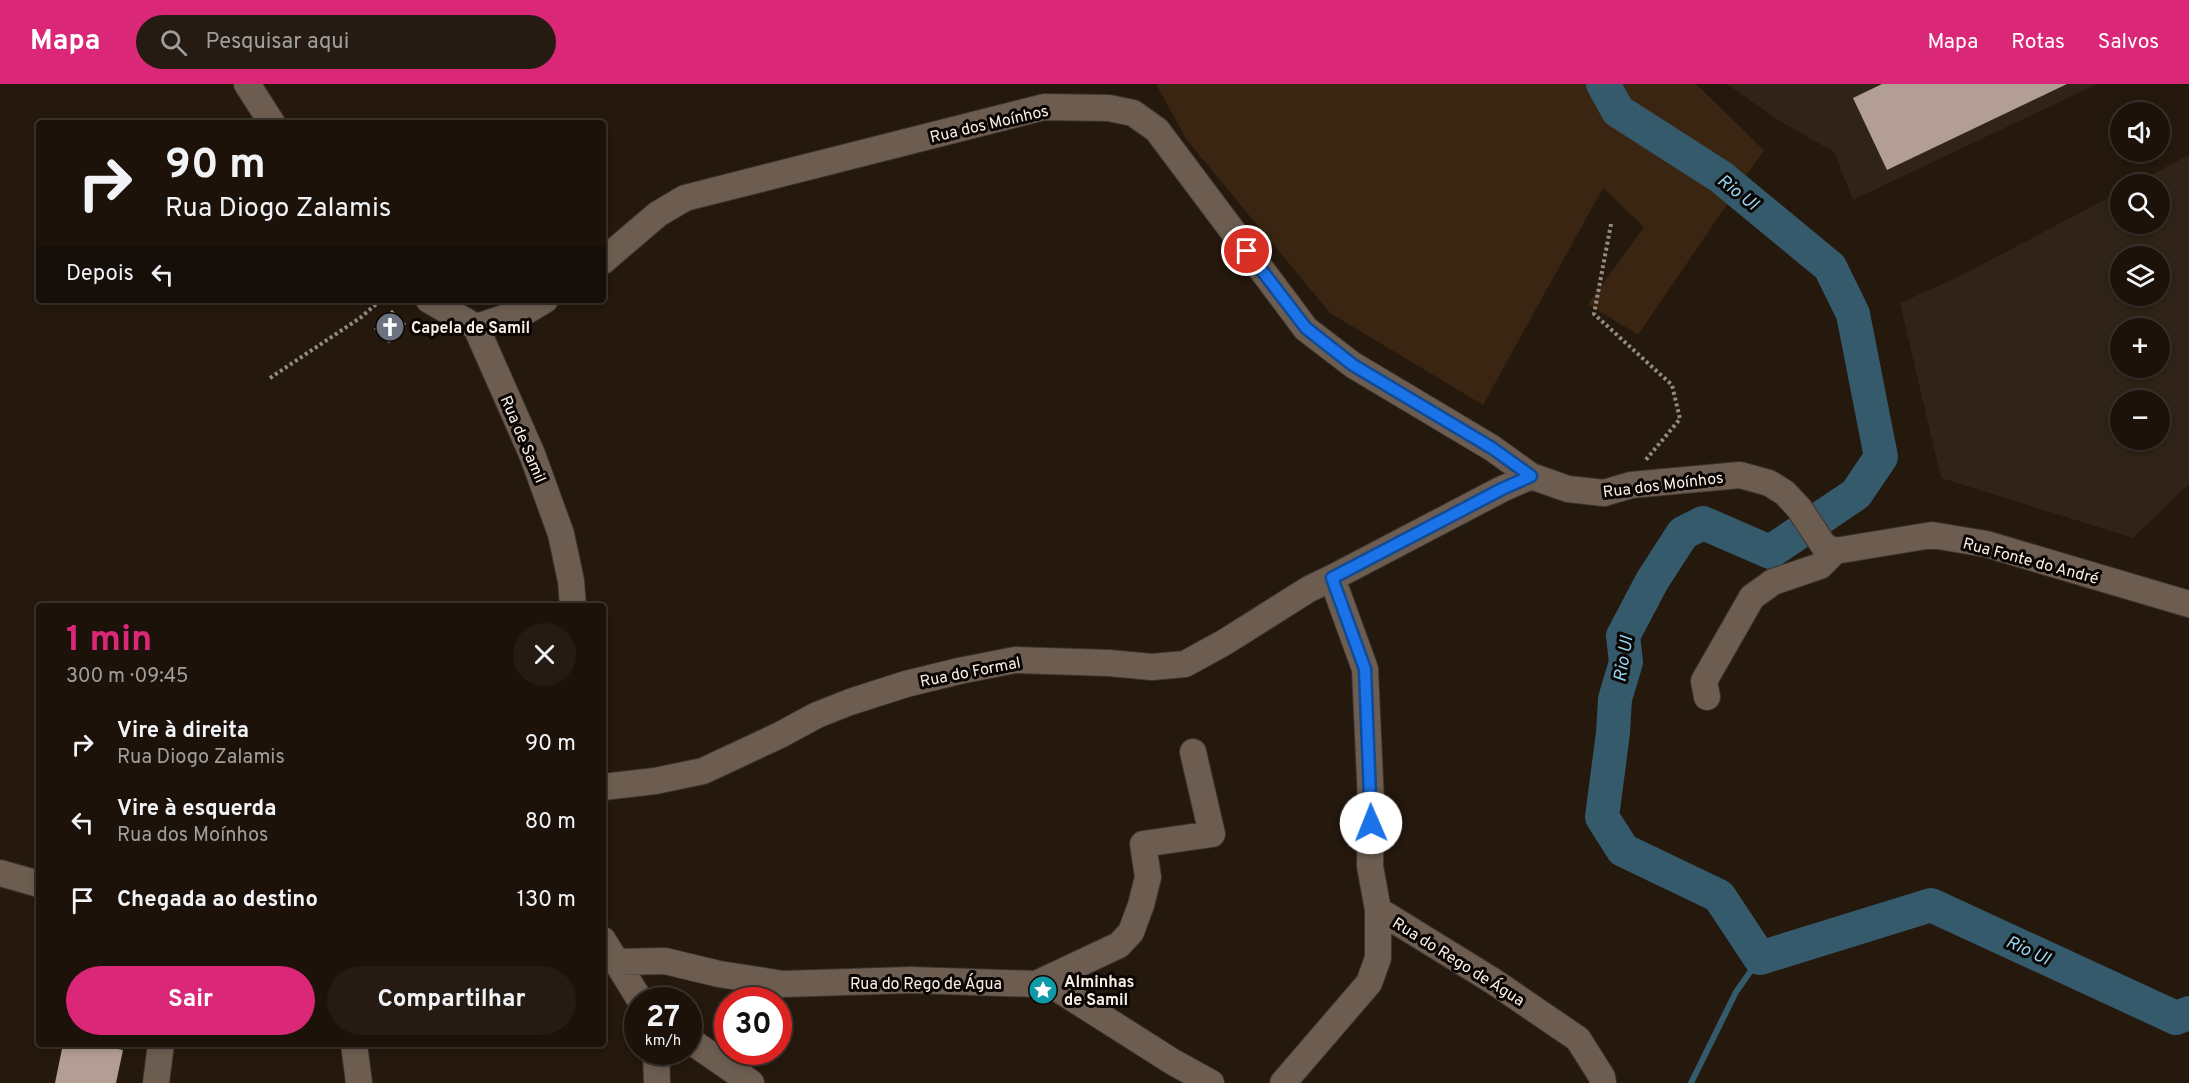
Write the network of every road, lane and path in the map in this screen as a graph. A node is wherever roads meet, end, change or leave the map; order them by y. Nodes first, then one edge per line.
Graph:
1 (247, 84) edge
2 (270, 120) edge
3 (1611, 224) dead end
4 (606, 258) edge
5 (378, 303) edge
6 (434, 303) edge
7 (540, 303) edge
8 (476, 327) junction
9 (270, 378) dead end
10 (1531, 476) junction
11 (1631, 485) junction
12 (1815, 530) junction
13 (1332, 578) junction
14 (573, 603) edge
15 (2189, 604) edge
16 (1707, 697) dead end
17 (1193, 752) dead end
18 (606, 787) edge
19 (0, 873) edge
20 (36, 884) edge
21 (1378, 910) junction
22 (606, 945) edge
23 (616, 962) junction
24 (1036, 984) junction
25 (632, 987) edge
26 (162, 1047) edge
27 (354, 1047) edge
28 (702, 1049) edge
29 (656, 1065) edge
30 (156, 1083) edge
31 (359, 1083) edge
32 (657, 1083) edge
33 (751, 1083) edge
34 (1211, 1083) edge
35 (1283, 1083) edge
36 (1603, 1083) edge

1 - 2 street
3 - 11 path
4 - 10 street, Rua dos Moínhos
5 - 9 path
6 - 8 street
7 - 8 street
8 - 14 street, Rua de Samil
10 - 11 street, Rua dos Moínhos
10 - 13 street, Rua do Formal
11 - 12 street, Rua dos Moínhos
12 - 15 street, Rua Fonte do André
12 - 16 street, Rua Fonte do André
13 - 18 street, Rua do Formal
13 - 21 street
17 - 24 street
19 - 20 street
21 - 35 street, Rua do Rego de Água
21 - 36 street, Rua do Rego de Água
22 - 23 street
23 - 24 street, Rua do Rego de Água
23 - 25 street
24 - 34 street, Rua do Rego de Água
26 - 30 street
27 - 31 street
28 - 33 street
29 - 32 street

